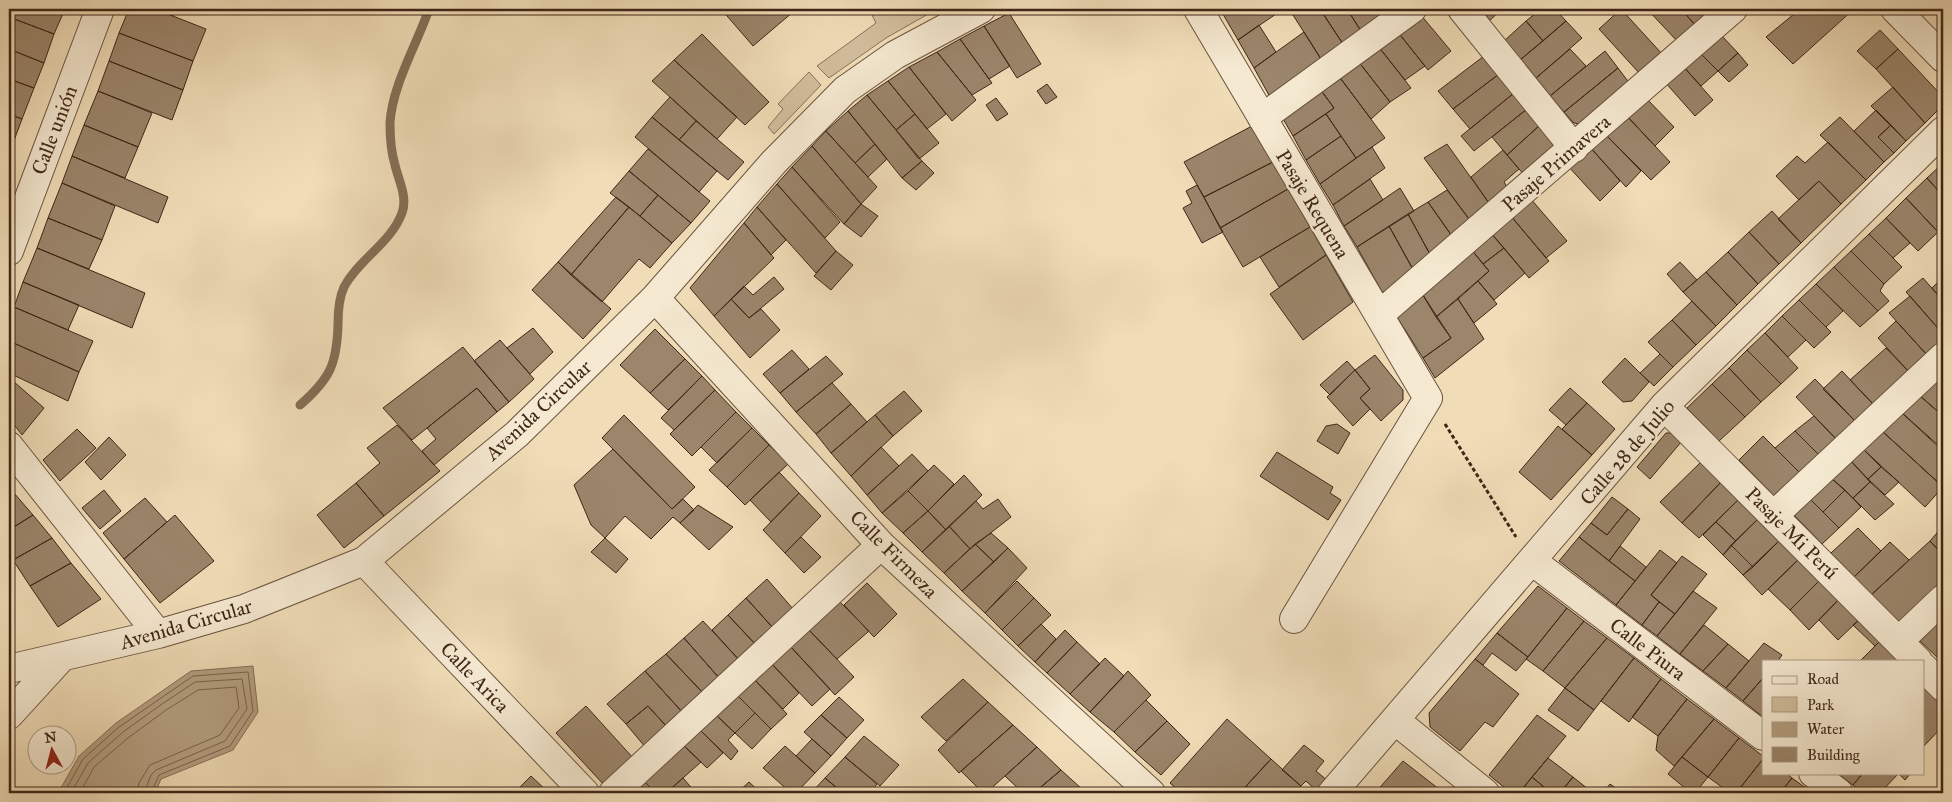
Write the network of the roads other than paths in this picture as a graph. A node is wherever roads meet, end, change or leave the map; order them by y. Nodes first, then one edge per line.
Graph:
1 (100, 9) edge
2 (981, 9) edge
3 (1198, 9) edge
4 (1412, 9) edge
5 (1462, 9) edge
6 (1733, 9) edge
7 (1895, 9) edge
8 (1943, 58) edge
9 (1262, 118) junction
10 (1943, 132) edge
11 (1574, 148) junction
12 (9, 251) edge
13 (655, 298) junction
14 (1379, 315) junction
15 (1943, 357) edge
16 (1664, 406) junction
17 (9, 446) edge
18 (1774, 514) junction
19 (881, 545) junction
20 (364, 561) junction
21 (1532, 561) junction
22 (1943, 599) edge
23 (1294, 619) dead end
24 (158, 634) junction
25 (1898, 642) junction
26 (62, 657) junction
27 (1917, 660) edge
28 (1924, 668) edge
29 (9, 669) edge
30 (1943, 687) edge
31 (9, 715) edge
32 (1396, 721) junction
33 (1762, 735) edge
34 (1813, 774) edge
35 (585, 793) edge
36 (613, 793) edge
37 (1150, 793) edge
38 (1332, 793) edge
39 (1484, 793) edge
40 (1839, 793) edge

1 - 12 street, Calle unión
2 - 13 street, Avenida Circular
3 - 9 street, Pasaje Requena
4 - 9 street
5 - 11 street
6 - 11 street, Pasaje Primavera
7 - 8 street
9 - 14 street, Pasaje Requena
10 - 16 street, Calle 28 de Julio
11 - 14 street, Pasaje Primavera
13 - 19 street, Calle Firmeza
13 - 20 street, Avenida Circular
14 - 23 street, Pasaje Requena
15 - 18 street
16 - 18 street, Pasaje Mi Perú
16 - 21 street, Calle 28 de Julio
17 - 24 street
18 - 25 street, Pasaje Mi Perú
19 - 36 street
19 - 37 street, Calle Firmeza
20 - 24 street, Avenida Circular
20 - 35 street, Calle Arica
21 - 32 street, Calle 28 de Julio
21 - 33 street, Calle Piura
22 - 25 street
24 - 26 street, Avenida Circular
25 - 27 street, Pasaje Mi Perú
26 - 29 street, Avenida Circular
26 - 31 street
28 - 30 street
32 - 38 street, Calle 28 de Julio
32 - 39 street
34 - 40 street

